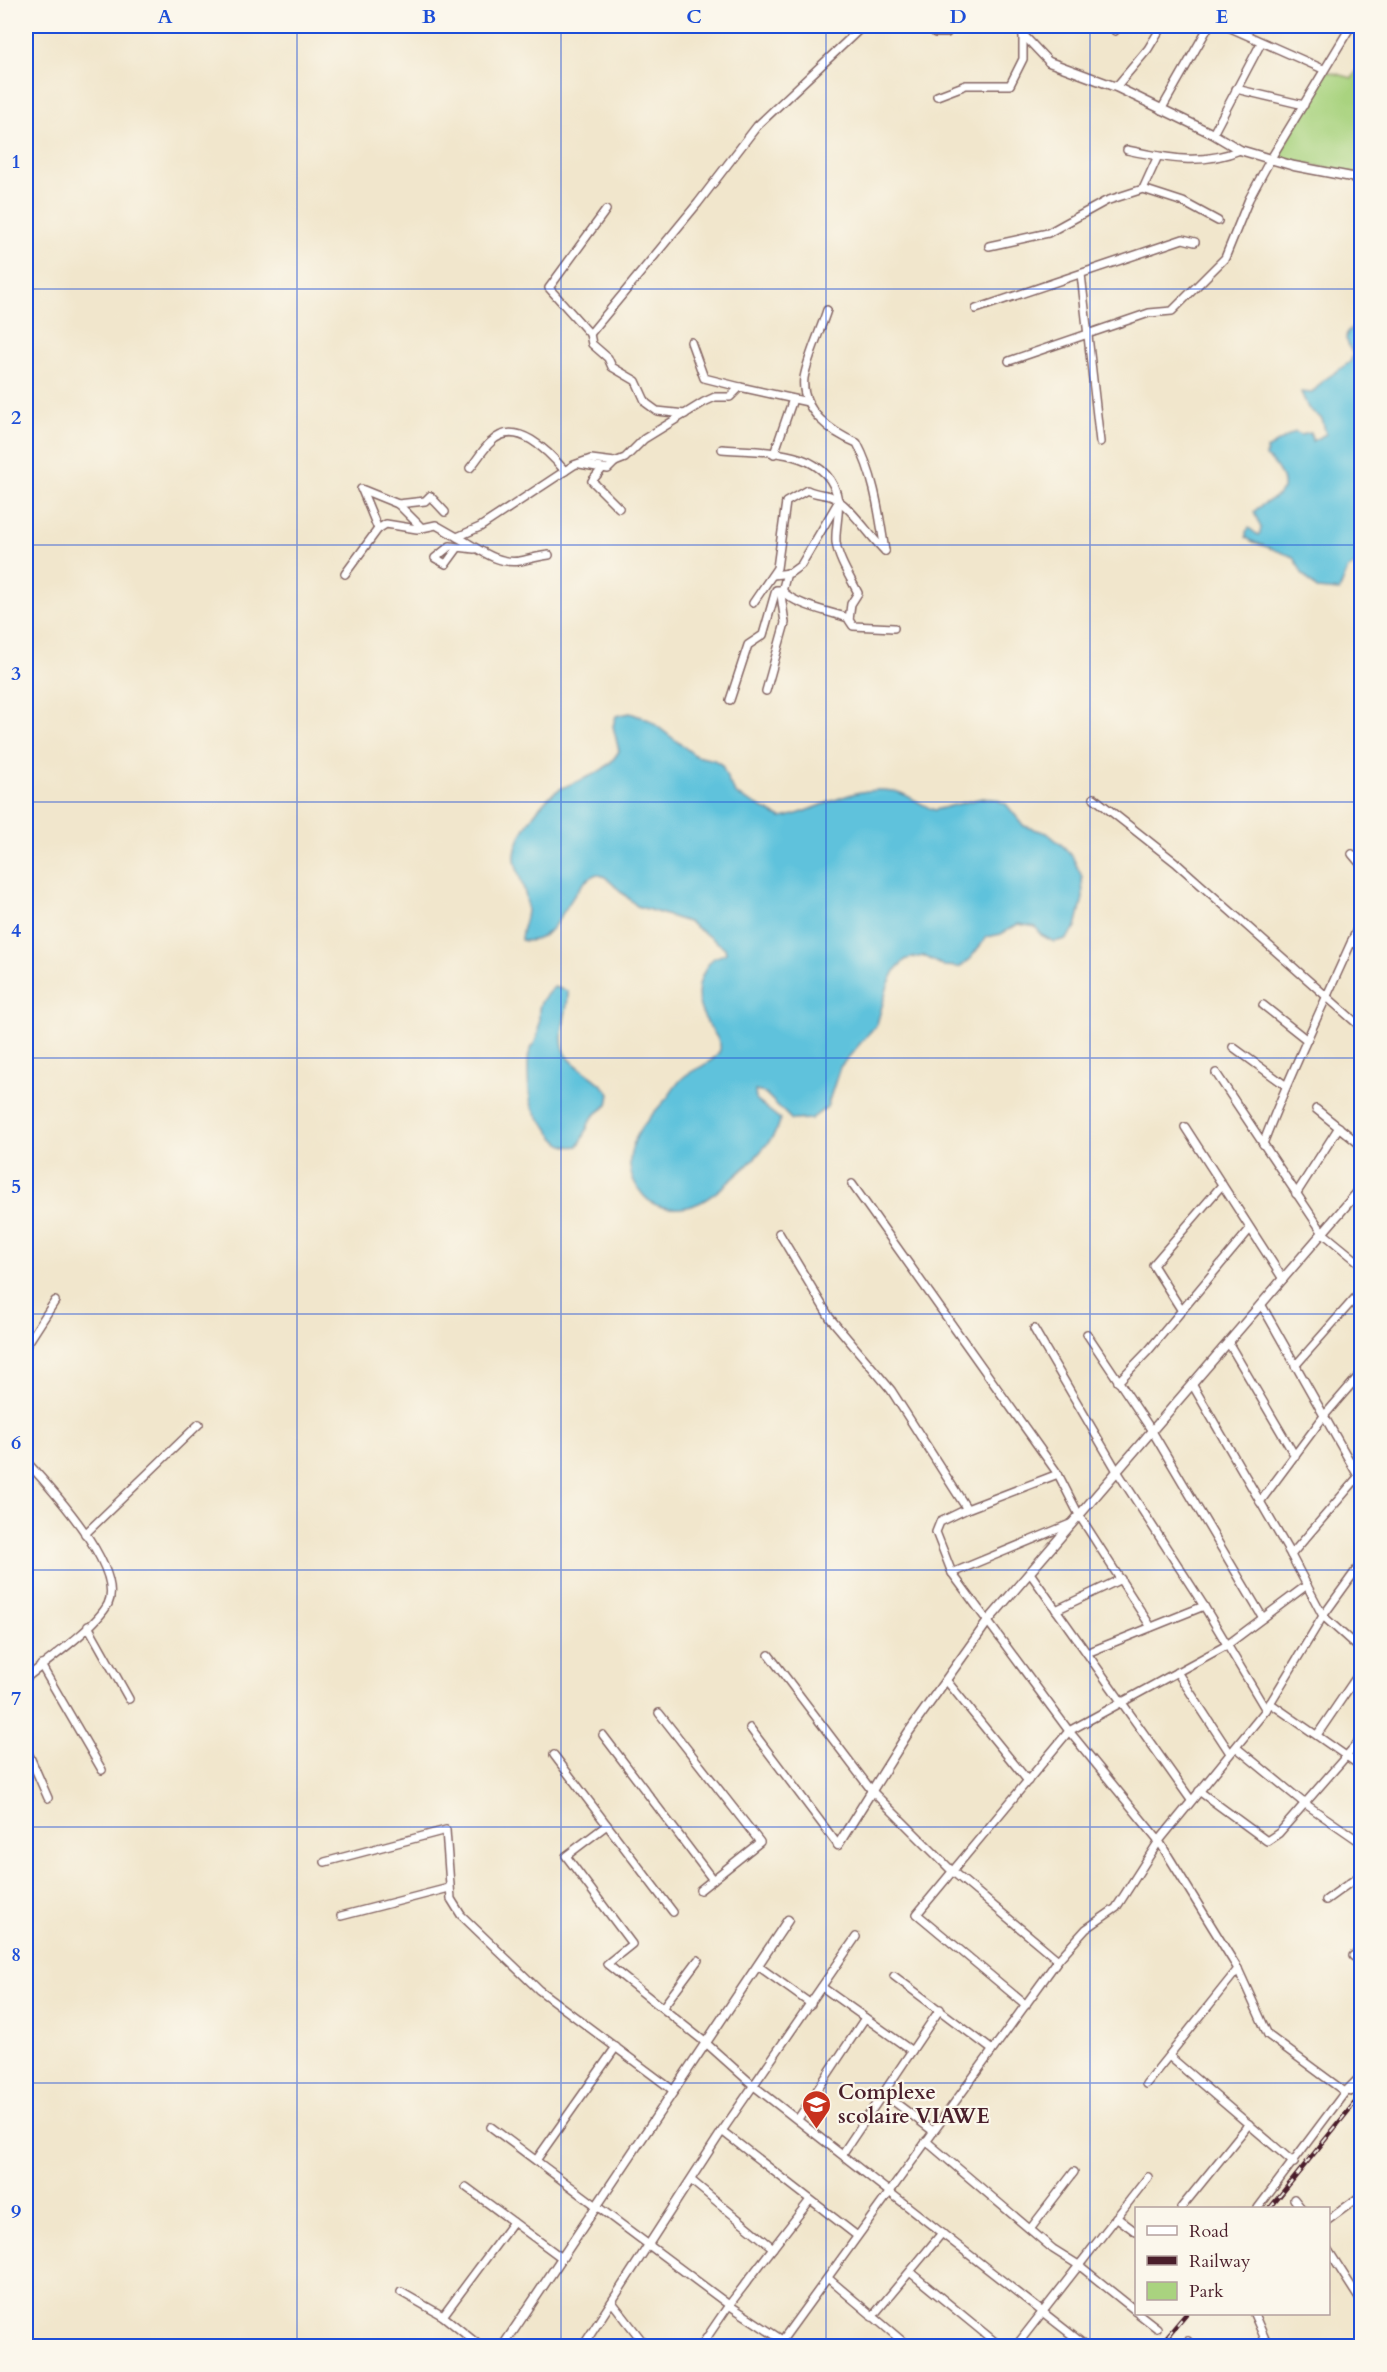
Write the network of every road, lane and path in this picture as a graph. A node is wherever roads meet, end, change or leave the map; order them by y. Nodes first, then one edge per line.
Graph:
1 (861, 26) edge
2 (928, 26) edge
3 (952, 26) edge
4 (1015, 26) edge
5 (1162, 26) edge
6 (1209, 26) edge
7 (1226, 26) edge
8 (1351, 26) edge
9 (1023, 35) junction
10 (1260, 43) junction
11 (1050, 62) joint
12 (1323, 69) junction
13 (1116, 87) junction
14 (1236, 89) junction
15 (937, 96) dead end
16 (1304, 105) junction
17 (1161, 110) junction
18 (1214, 134) junction
19 (1127, 150) dead end
20 (1240, 150) junction
21 (1158, 156) junction
22 (1270, 160) junction
23 (1362, 178) edge
24 (1143, 189) junction
25 (606, 210) dead end
26 (1218, 220) dead end
27 (1195, 242) dead end
28 (989, 246) dead end
29 (1081, 273) junction
30 (976, 309) dead end
31 (827, 310) dead end
32 (590, 334) junction
33 (1087, 334) junction
34 (691, 342) dead end
35 (1009, 361) dead end
36 (740, 387) junction
37 (793, 399) junction
38 (808, 402) junction
39 (685, 414) junction
40 (1100, 442) dead end
41 (722, 449) dead end
42 (774, 454) junction
43 (615, 462) junction
44 (577, 464) junction
45 (470, 468) dead end
46 (602, 470) junction
47 (565, 471) junction
48 (839, 502) junction
49 (398, 504) junction
50 (619, 507) dead end
51 (445, 512) dead end
52 (422, 528) junction
53 (378, 529) junction
54 (457, 537) junction
55 (458, 549) dead end
56 (474, 549) junction
57 (549, 555) dead end
58 (787, 573) junction
59 (345, 574) dead end
60 (773, 575) junction
61 (782, 590) junction
62 (753, 603) dead end
63 (849, 618) junction
64 (894, 628) dead end
65 (766, 691) dead end
66 (730, 700) dead end
67 (1094, 798) dead end
68 (1352, 854) dead end
69 (1362, 866) edge
70 (1362, 918) edge
71 (1352, 940) junction
72 (1362, 949) edge
73 (1327, 999) junction
74 (1263, 1005) dead end
75 (1362, 1028) edge
76 (1307, 1040) junction
77 (1233, 1047) dead end
78 (1216, 1073) dead end
79 (1285, 1086) junction
80 (1316, 1109) dead end
81 (1185, 1127) dead end
82 (1339, 1127) junction
83 (1263, 1144) junction
84 (1362, 1146) edge
85 (852, 1184) dead end
86 (1222, 1185) junction
87 (1362, 1188) edge
88 (1296, 1194) junction
89 (1250, 1229) junction
90 (779, 1233) dead end
91 (1323, 1233) junction
92 (1362, 1265) edge
93 (1283, 1279) junction
94 (1362, 1290) edge
95 (55, 1301) dead end
96 (1261, 1304) junction
97 (1182, 1311) junction
98 (1034, 1329) dead end
99 (1087, 1334) dead end
100 (1228, 1342) junction
101 (26, 1346) edge
102 (1295, 1366) junction
103 (1361, 1373) edge
104 (1118, 1382) junction
105 (1192, 1384) junction
106 (1324, 1416) junction
107 (199, 1424) dead end
108 (1152, 1431) junction
109 (1295, 1456) junction
110 (26, 1461) edge
111 (1117, 1471) junction
112 (1058, 1474) junction
113 (1360, 1480) edge
114 (1260, 1502) junction
115 (967, 1509) junction
116 (1079, 1515) junction
117 (1073, 1523) junction
118 (85, 1534) junction
119 (1291, 1555) junction
120 (1362, 1562) edge
121 (952, 1573) junction
122 (1030, 1573) junction
123 (1353, 1575) junction
124 (1121, 1579) junction
125 (1362, 1581) edge
126 (1307, 1585) junction
127 (1204, 1606) junction
128 (1056, 1610) junction
129 (1323, 1616) junction
130 (1263, 1618) junction
131 (988, 1621) junction
132 (88, 1626) junction
133 (1151, 1627) junction
134 (1227, 1645) junction
135 (1362, 1651) edge
136 (1088, 1653) junction
137 (769, 1655) dead end
138 (41, 1665) junction
139 (26, 1667) edge
140 (1362, 1669) edge
141 (32, 1672) junction
142 (1177, 1672) junction
143 (26, 1678) edge
144 (946, 1680) junction
145 (129, 1699) dead end
146 (1122, 1702) junction
147 (1268, 1706) junction
148 (659, 1713) dead end
149 (750, 1728) dead end
150 (1069, 1731) junction
151 (603, 1735) dead end
152 (1317, 1736) junction
153 (1362, 1738) edge
154 (26, 1748) edge
155 (1237, 1748) junction
156 (1230, 1753) junction
157 (554, 1755) dead end
158 (1347, 1755) junction
159 (1362, 1767) edge
160 (102, 1770) dead end
161 (1028, 1781) junction
162 (872, 1791) junction
163 (1199, 1791) junction
164 (48, 1798) dead end
165 (1191, 1800) junction
166 (1304, 1803) junction
167 (607, 1825) junction
168 (1159, 1841) junction
169 (1362, 1843) edge
170 (838, 1845) joint
171 (325, 1862) dead end
172 (952, 1871) junction
173 (1362, 1874) edge
174 (713, 1880) junction
175 (449, 1888) junction
176 (700, 1890) dead end
177 (1326, 1900) dead end
178 (673, 1912) dead end
179 (341, 1916) dead end
180 (788, 1920) dead end
181 (856, 1937) dead end
182 (1362, 1950) edge
183 (698, 1960) dead end
184 (1058, 1960) junction
185 (1362, 1962) edge
186 (758, 1966) junction
187 (1238, 1969) junction
188 (894, 1976) dead end
189 (822, 1987) junction
190 (811, 2004) junction
191 (1026, 2005) junction
192 (663, 2007) junction
193 (940, 2009) junction
194 (865, 2018) junction
195 (706, 2043) junction
196 (616, 2047) junction
197 (991, 2049) junction
198 (912, 2051) junction
199 (1169, 2056) junction
200 (1362, 2075) edge
201 (1146, 2084) dead end
202 (754, 2086) junction
203 (674, 2091) junction
204 (1346, 2091) junction
205 (1362, 2093) edge
206 (884, 2094) junction
207 (798, 2119) junction
208 (1249, 2124) junction
209 (491, 2127) dead end
210 (722, 2131) junction
211 (933, 2131) junction
212 (926, 2141) junction
213 (843, 2153) junction
214 (537, 2159) junction
215 (1294, 2163) junction
216 (1074, 2172) dead end
217 (1148, 2178) dead end
218 (692, 2181) junction
219 (466, 2187) dead end
220 (890, 2190) junction
221 (1362, 2195) edge
222 (1294, 2199) dead end
223 (810, 2200) junction
224 (598, 2205) junction
225 (1182, 2207) edge
226 (1259, 2207) edge
227 (1300, 2207) edge
228 (1116, 2217) junction
229 (1330, 2219) edge
230 (513, 2222) junction
231 (1031, 2228) junction
232 (1135, 2231) edge
233 (942, 2233) junction
234 (856, 2235) junction
235 (647, 2244) junction
236 (773, 2248) junction
237 (1330, 2252) edge
238 (562, 2258) junction
239 (1080, 2265) junction
240 (911, 2273) junction
241 (829, 2278) junction
242 (401, 2292) dead end
243 (612, 2302) junction
244 (1362, 2303) edge
245 (729, 2305) junction
246 (1042, 2310) junction
247 (1135, 2310) edge
248 (1142, 2315) edge
249 (1255, 2315) edge
250 (443, 2316) junction
251 (872, 2317) junction
252 (1157, 2328) dead end
253 (1362, 2342) edge
254 (780, 2343) edge
255 (586, 2345) edge
256 (480, 2346) edge
257 (503, 2346) edge
258 (646, 2346) edge
259 (701, 2346) edge
260 (908, 2346) edge
261 (1000, 2346) edge
262 (1016, 2346) edge
263 (1086, 2346) edge
264 (1268, 2346) edge
265 (1360, 2346) edge

1 - 32 street
2 - 3 street
4 - 9 street
5 - 13 street
6 - 17 street
7 - 10 street
8 - 12 street
9 - 11 street
9 - 15 street
10 - 12 street
10 - 14 street
11 - 13 street
12 - 16 street
13 - 17 street
14 - 16 street
14 - 18 street
16 - 22 street
17 - 18 street
18 - 20 street
19 - 21 street
20 - 21 street
20 - 22 street
21 - 24 street
22 - 23 street
22 - 33 street
24 - 26 street
24 - 28 street
25 - 32 street
27 - 29 street
29 - 30 street
29 - 33 street
31 - 38 street
32 - 39 street
33 - 35 street
33 - 40 street
34 - 36 street
36 - 37 street
36 - 39 street
37 - 38 street
37 - 42 street
38 - 48 street
39 - 43 street
41 - 42 street
42 - 48 street
43 - 44 street
43 - 46 street
44 - 46 street
44 - 47 street
45 - 47 street
46 - 50 street
47 - 54 street
48 - 58 street
48 - 60 street
48 - 63 street
49 - 51 street
49 - 52 street
49 - 53 street
52 - 53 street
52 - 54 street
53 - 59 street
54 - 56 street
55 - 56 street
56 - 57 street
58 - 60 street
58 - 61 street
60 - 62 street
61 - 63 street
61 - 65 street
61 - 66 street
63 - 64 street
67 - 73 street
68 - 69 street
70 - 71 street
71 - 72 street
71 - 73 street
73 - 75 street
73 - 76 street
74 - 76 street
76 - 79 street
77 - 79 street
78 - 83 street
79 - 83 street
80 - 82 street
81 - 86 street
82 - 84 street
82 - 88 street
83 - 88 street
85 - 112 street
86 - 89 street
86 - 97 street
87 - 91 street
88 - 91 street
89 - 93 street
89 - 97 street
90 - 115 street
91 - 92 street
91 - 93 street
93 - 96 street
94 - 102 street
95 - 101 street
96 - 100 street
96 - 102 street
97 - 104 street
98 - 111 street
99 - 104 street
100 - 105 street
100 - 109 street
102 - 106 street
103 - 106 street
104 - 108 street
105 - 108 street
105 - 114 street
106 - 109 street
106 - 113 street
107 - 118 street
108 - 111 street
108 - 130 street
109 - 114 street
110 - 118 street
111 - 116 street
111 - 127 street
112 - 115 street
112 - 116 street
113 - 119 street
114 - 119 street
115 - 121 street
116 - 117 street
116 - 124 street
117 - 121 street
117 - 122 street
118 - 132 street
119 - 126 street
120 - 123 street
121 - 131 street
122 - 128 street
122 - 131 street
123 - 125 street
123 - 129 street
124 - 128 street
124 - 133 street
126 - 129 street
126 - 130 street
127 - 133 street
127 - 134 street
128 - 136 street
129 - 135 street
129 - 147 street
130 - 134 street
131 - 144 street
131 - 150 street
132 - 138 street
132 - 145 street
133 - 136 street
134 - 142 street
134 - 147 street
136 - 146 street
137 - 162 street
138 - 141 street
138 - 160 street
139 - 141 street
140 - 152 street
141 - 143 street
142 - 146 street
142 - 156 street
144 - 161 street
144 - 162 street
146 - 150 street
146 - 165 street
147 - 152 street
147 - 155 street
148 - 174 street
149 - 170 street
150 - 161 street
150 - 168 street
151 - 174 street
152 - 158 street
153 - 158 street
154 - 164 street
155 - 156 street
155 - 166 street
156 - 163 street
157 - 167 street
158 - 159 street
158 - 166 street
161 - 172 street
162 - 170 street
162 - 172 street
163 - 165 street
163 - 166 street
165 - 168 street
166 - 169 street
167 - 178 street
167 - 192 street
168 - 184 street
168 - 187 street
171 - 175 street
172 - 184 street
172 - 191 street
173 - 177 street
174 - 176 street
175 - 179 street
175 - 196 street
180 - 186 street
181 - 189 street
182 - 185 street
183 - 192 street
184 - 191 street
186 - 190 street
186 - 195 street
187 - 199 street
187 - 204 street
188 - 193 street
189 - 190 street
189 - 194 street
190 - 202 street
191 - 197 street
192 - 195 street
193 - 197 street
193 - 198 street
194 - 198 street
194 - 207 street
195 - 202 street
195 - 203 street
196 - 203 street
196 - 214 street
197 - 211 street
198 - 206 street
199 - 201 street
199 - 208 street
200 - 204 street
202 - 207 street
202 - 210 street
203 - 224 street
204 - 205 street
204 - 215 street
206 - 211 street
206 - 213 street
207 - 213 street
208 - 215 street
208 - 225 street
209 - 214 street
210 - 218 street
210 - 223 street
211 - 212 street
212 - 220 street
212 - 231 street
213 - 220 street
214 - 224 street
215 - 226 street
216 - 231 street
217 - 228 street
218 - 235 street
218 - 236 street
219 - 230 street
220 - 233 street
220 - 234 street
221 - 229 street
222 - 227 street
223 - 234 street
223 - 236 street
224 - 235 street
224 - 238 street
228 - 232 street
228 - 239 street
230 - 238 street
230 - 250 street
231 - 239 street
233 - 240 street
233 - 246 street
234 - 241 street
235 - 243 street
235 - 245 street
236 - 245 street
237 - 244 street
238 - 257 street
239 - 246 street
239 - 247 street
240 - 251 street
240 - 261 street
241 - 251 street
241 - 254 street
242 - 250 street
243 - 255 street
243 - 258 street
245 - 254 street
245 - 259 street
246 - 262 street
246 - 263 street
248 - 252 street
249 - 264 street
250 - 256 street
251 - 260 street
253 - 265 street

